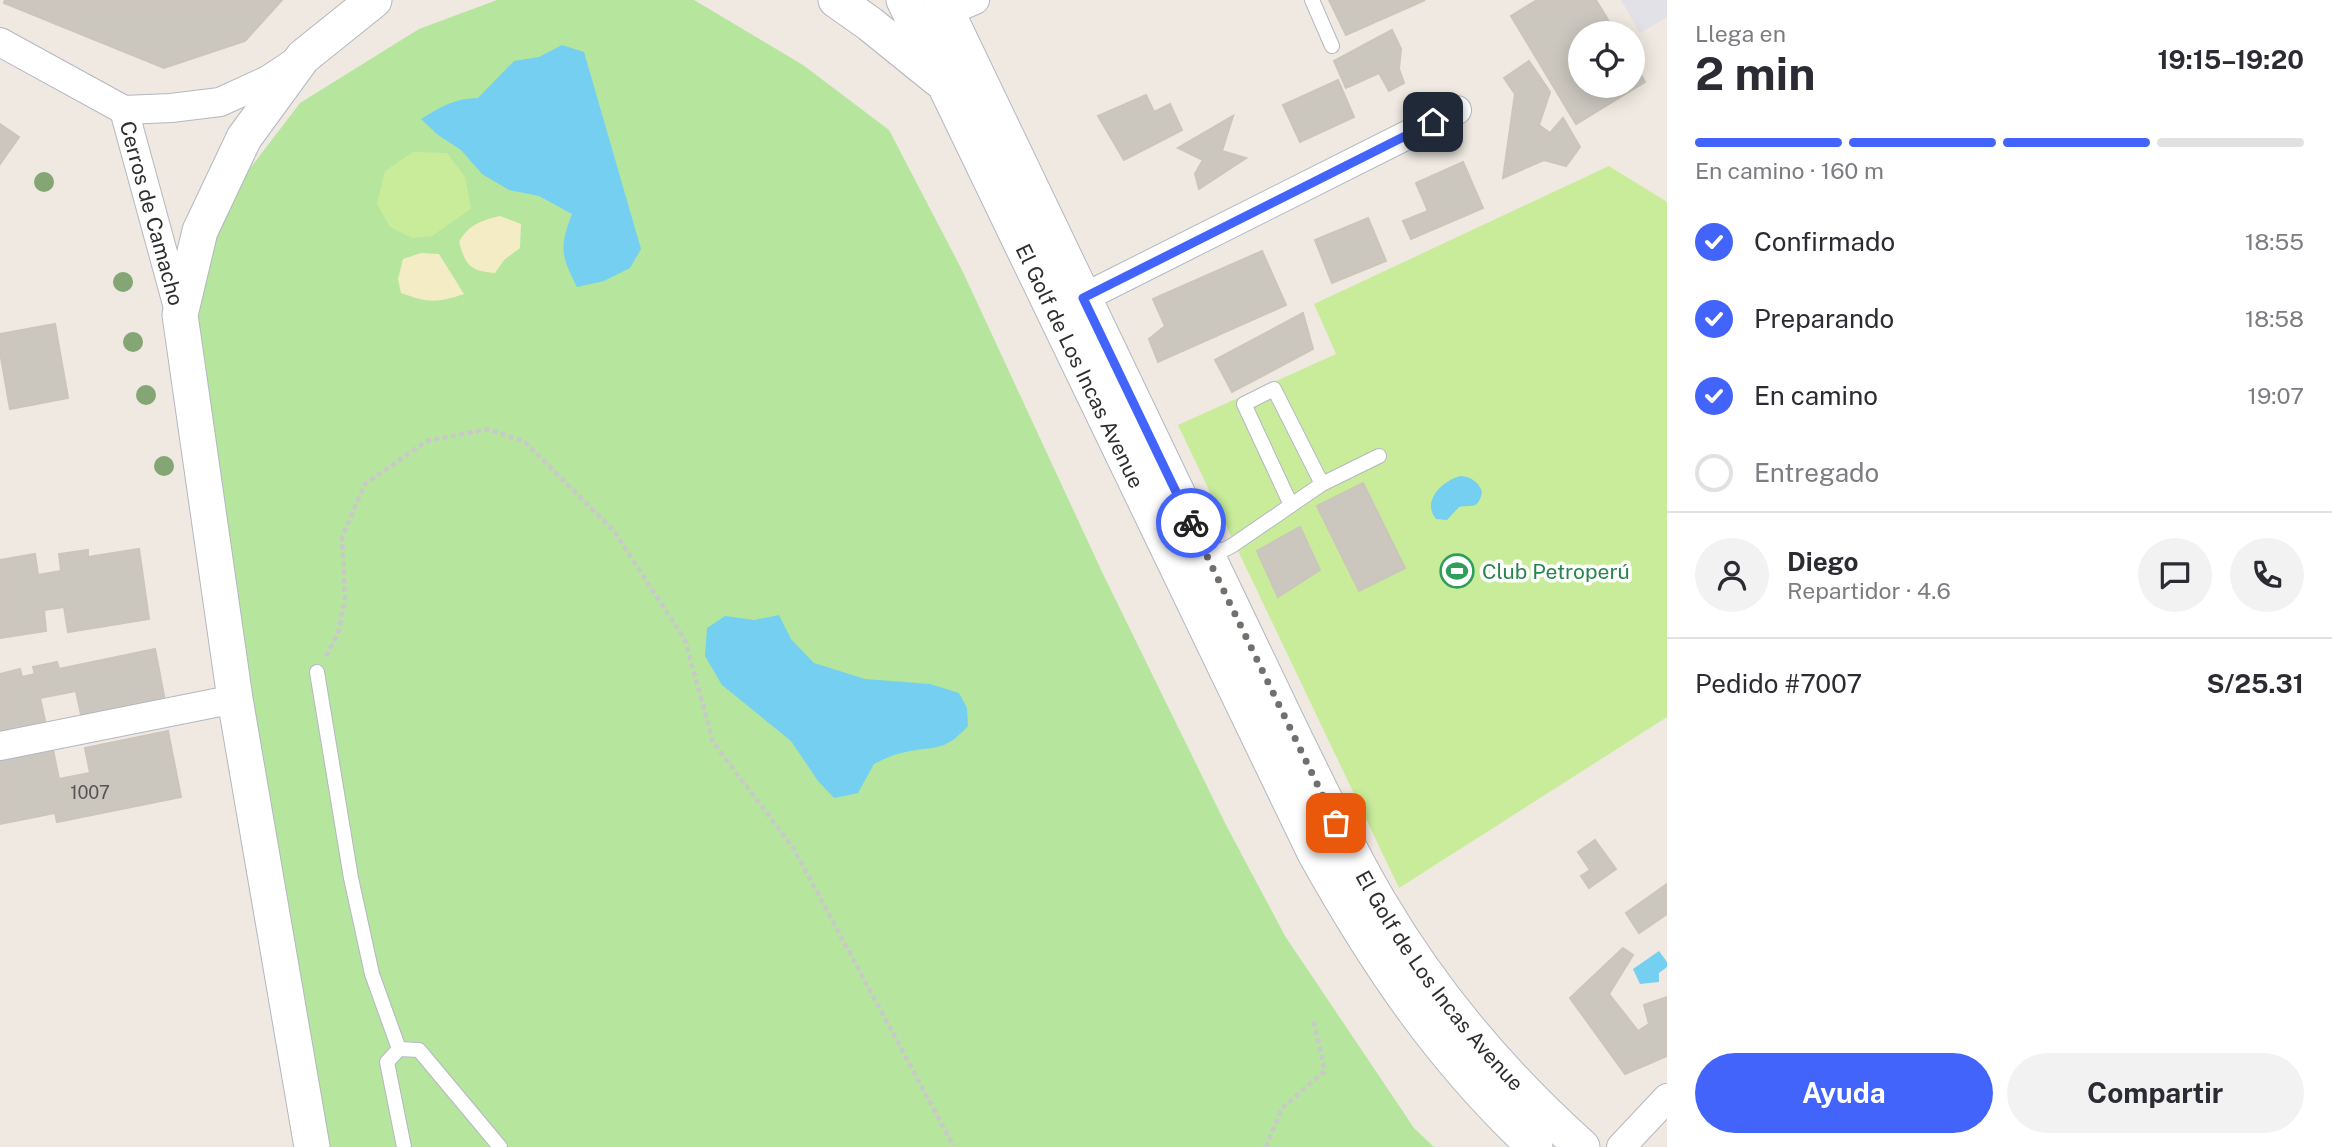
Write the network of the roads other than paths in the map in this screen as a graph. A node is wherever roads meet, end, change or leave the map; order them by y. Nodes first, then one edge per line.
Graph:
1 (374, 0) edge
2 (836, 0) edge
3 (1312, 0) edge
4 (937, 7) edge
5 (870, 24) junction
6 (0, 42) edge
7 (1332, 46) dead end
8 (303, 57) junction
9 (948, 87) junction
10 (124, 110) junction
11 (1457, 110) dead end
12 (1083, 298) junction
13 (180, 315) junction
14 (1379, 456) dead end
15 (1322, 484) junction
16 (1292, 505) junction
17 (1208, 559) junction
18 (317, 672) road end
19 (235, 699) junction
20 (0, 746) edge
21 (400, 1049) junction
22 (1667, 1098) edge
23 (496, 1145) edge
24 (312, 1147) edge
25 (404, 1147) edge
26 (1535, 1147) edge
27 (1582, 1147) edge
28 (1621, 1147) edge

1 - 8 street
2 - 5 street
3 - 7 lane
4 - 5 street
4 - 9 street, El Golf de Los Incas Avenue
4 - 12 street, El Golf de Los Incas Avenue
5 - 9 street
6 - 10 street, Cerros de Camacho
8 - 10 street, Cerros de Camacho
8 - 13 street
9 - 26 street, El Golf de Los Incas Avenue
10 - 13 street, Cerros de Camacho
11 - 12 street
12 - 17 street, El Golf de Los Incas Avenue
13 - 19 street
14 - 15 lane
15 - 16 lane
15 - 16 lane
16 - 17 lane
17 - 27 street, El Golf de Los Incas Avenue
18 - 21 lane
19 - 20 street
19 - 24 street
21 - 23 lane
21 - 25 lane
22 - 28 street

